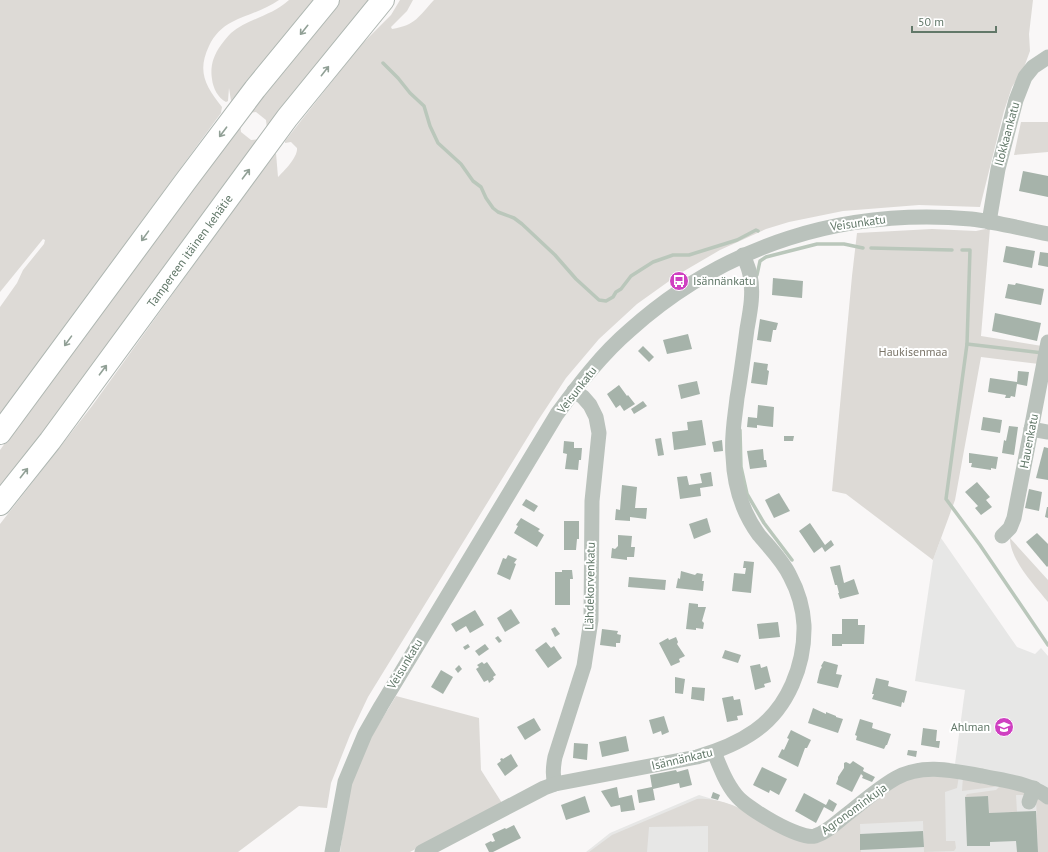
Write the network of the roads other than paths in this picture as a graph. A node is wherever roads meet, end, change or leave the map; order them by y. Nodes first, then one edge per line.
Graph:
1 (328, 0) edge
2 (383, 0) edge
3 (1048, 57) edge
4 (989, 222) junction
5 (1048, 234) edge
6 (743, 255) junction
7 (1048, 342) edge
8 (574, 391) junction
9 (1031, 429) junction
10 (1048, 432) edge
11 (0, 434) edge
12 (0, 504) edge
13 (1002, 536) dead end
14 (714, 752) junction
15 (556, 784) junction
16 (1048, 797) edge
17 (332, 852) edge
18 (422, 852) edge

1 -> 11 highway
12 -> 2 highway, Tampereen itäinen kehätie
3 - 4 street, Ilokkaankatu
4 - 5 street, Veisunkatu
4 - 6 street, Veisunkatu
6 - 8 street, Veisunkatu
6 - 14 street, Isännänkatu
7 - 9 street, Hauenkatu
8 - 15 street, Lähdekorvenkatu
8 - 17 street, Veisunkatu
9 - 10 street
9 - 13 street, Hauenkatu
14 - 15 street, Isännänkatu
14 - 16 street, Agronominkuja
15 - 18 street, Isännänkatu

